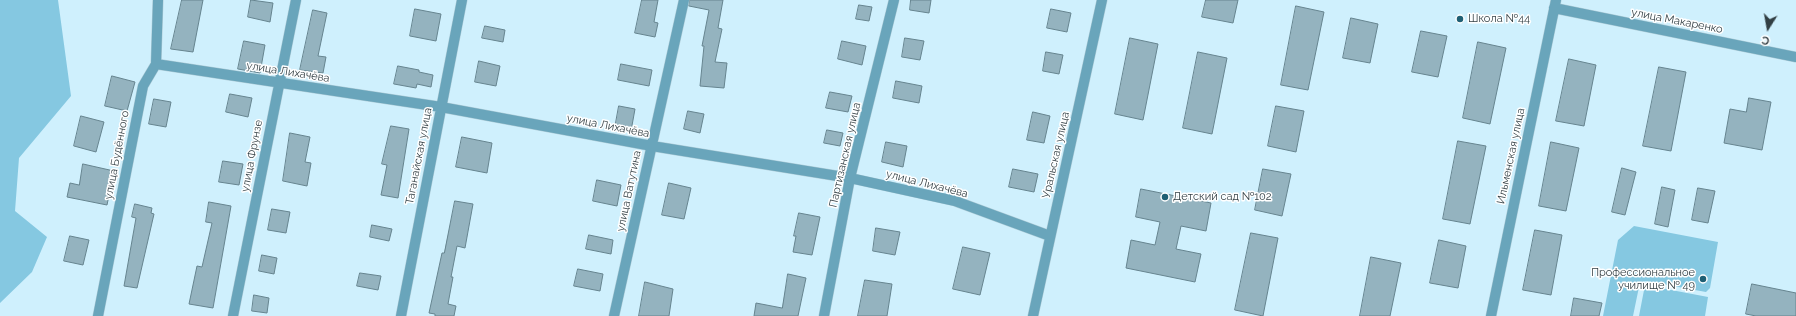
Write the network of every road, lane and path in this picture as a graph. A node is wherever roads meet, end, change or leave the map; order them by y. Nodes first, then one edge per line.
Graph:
1 (158, 0) edge
2 (296, 0) edge
3 (462, 0) edge
4 (684, 0) edge
5 (894, 0) edge
6 (1102, 0) edge
7 (1555, 4) edge
8 (1796, 57) edge
9 (156, 64) junction
10 (279, 83) junction
11 (441, 107) junction
12 (652, 146) junction
13 (850, 178) junction
14 (1050, 236) junction
15 (98, 316) edge
16 (233, 316) edge
17 (401, 316) edge
18 (614, 316) edge
19 (824, 316) edge
20 (1033, 316) edge
21 (1491, 316) edge

1 - 9 street, улица Будённого
2 - 10 street, улица Фрунзе
3 - 11 street, Таганайская улица
4 - 12 street, улица Ватутина
5 - 13 street, Партизанская улица
6 - 14 street, Уральская улица
7 - 8 street, улица Макаренко
7 - 21 street, Ильменская улица
9 - 10 street, улица Лихачёва
9 - 15 street, улица Будённого
10 - 11 street, улица Лихачёва
10 - 16 street, улица Фрунзе
11 - 12 street, улица Лихачёва
11 - 17 street, Таганайская улица
12 - 13 street, улица Лихачёва
12 - 18 street, улица Ватутина
13 - 14 street, улица Лихачёва
13 - 19 street, Партизанская улица
14 - 20 street, Уральская улица

